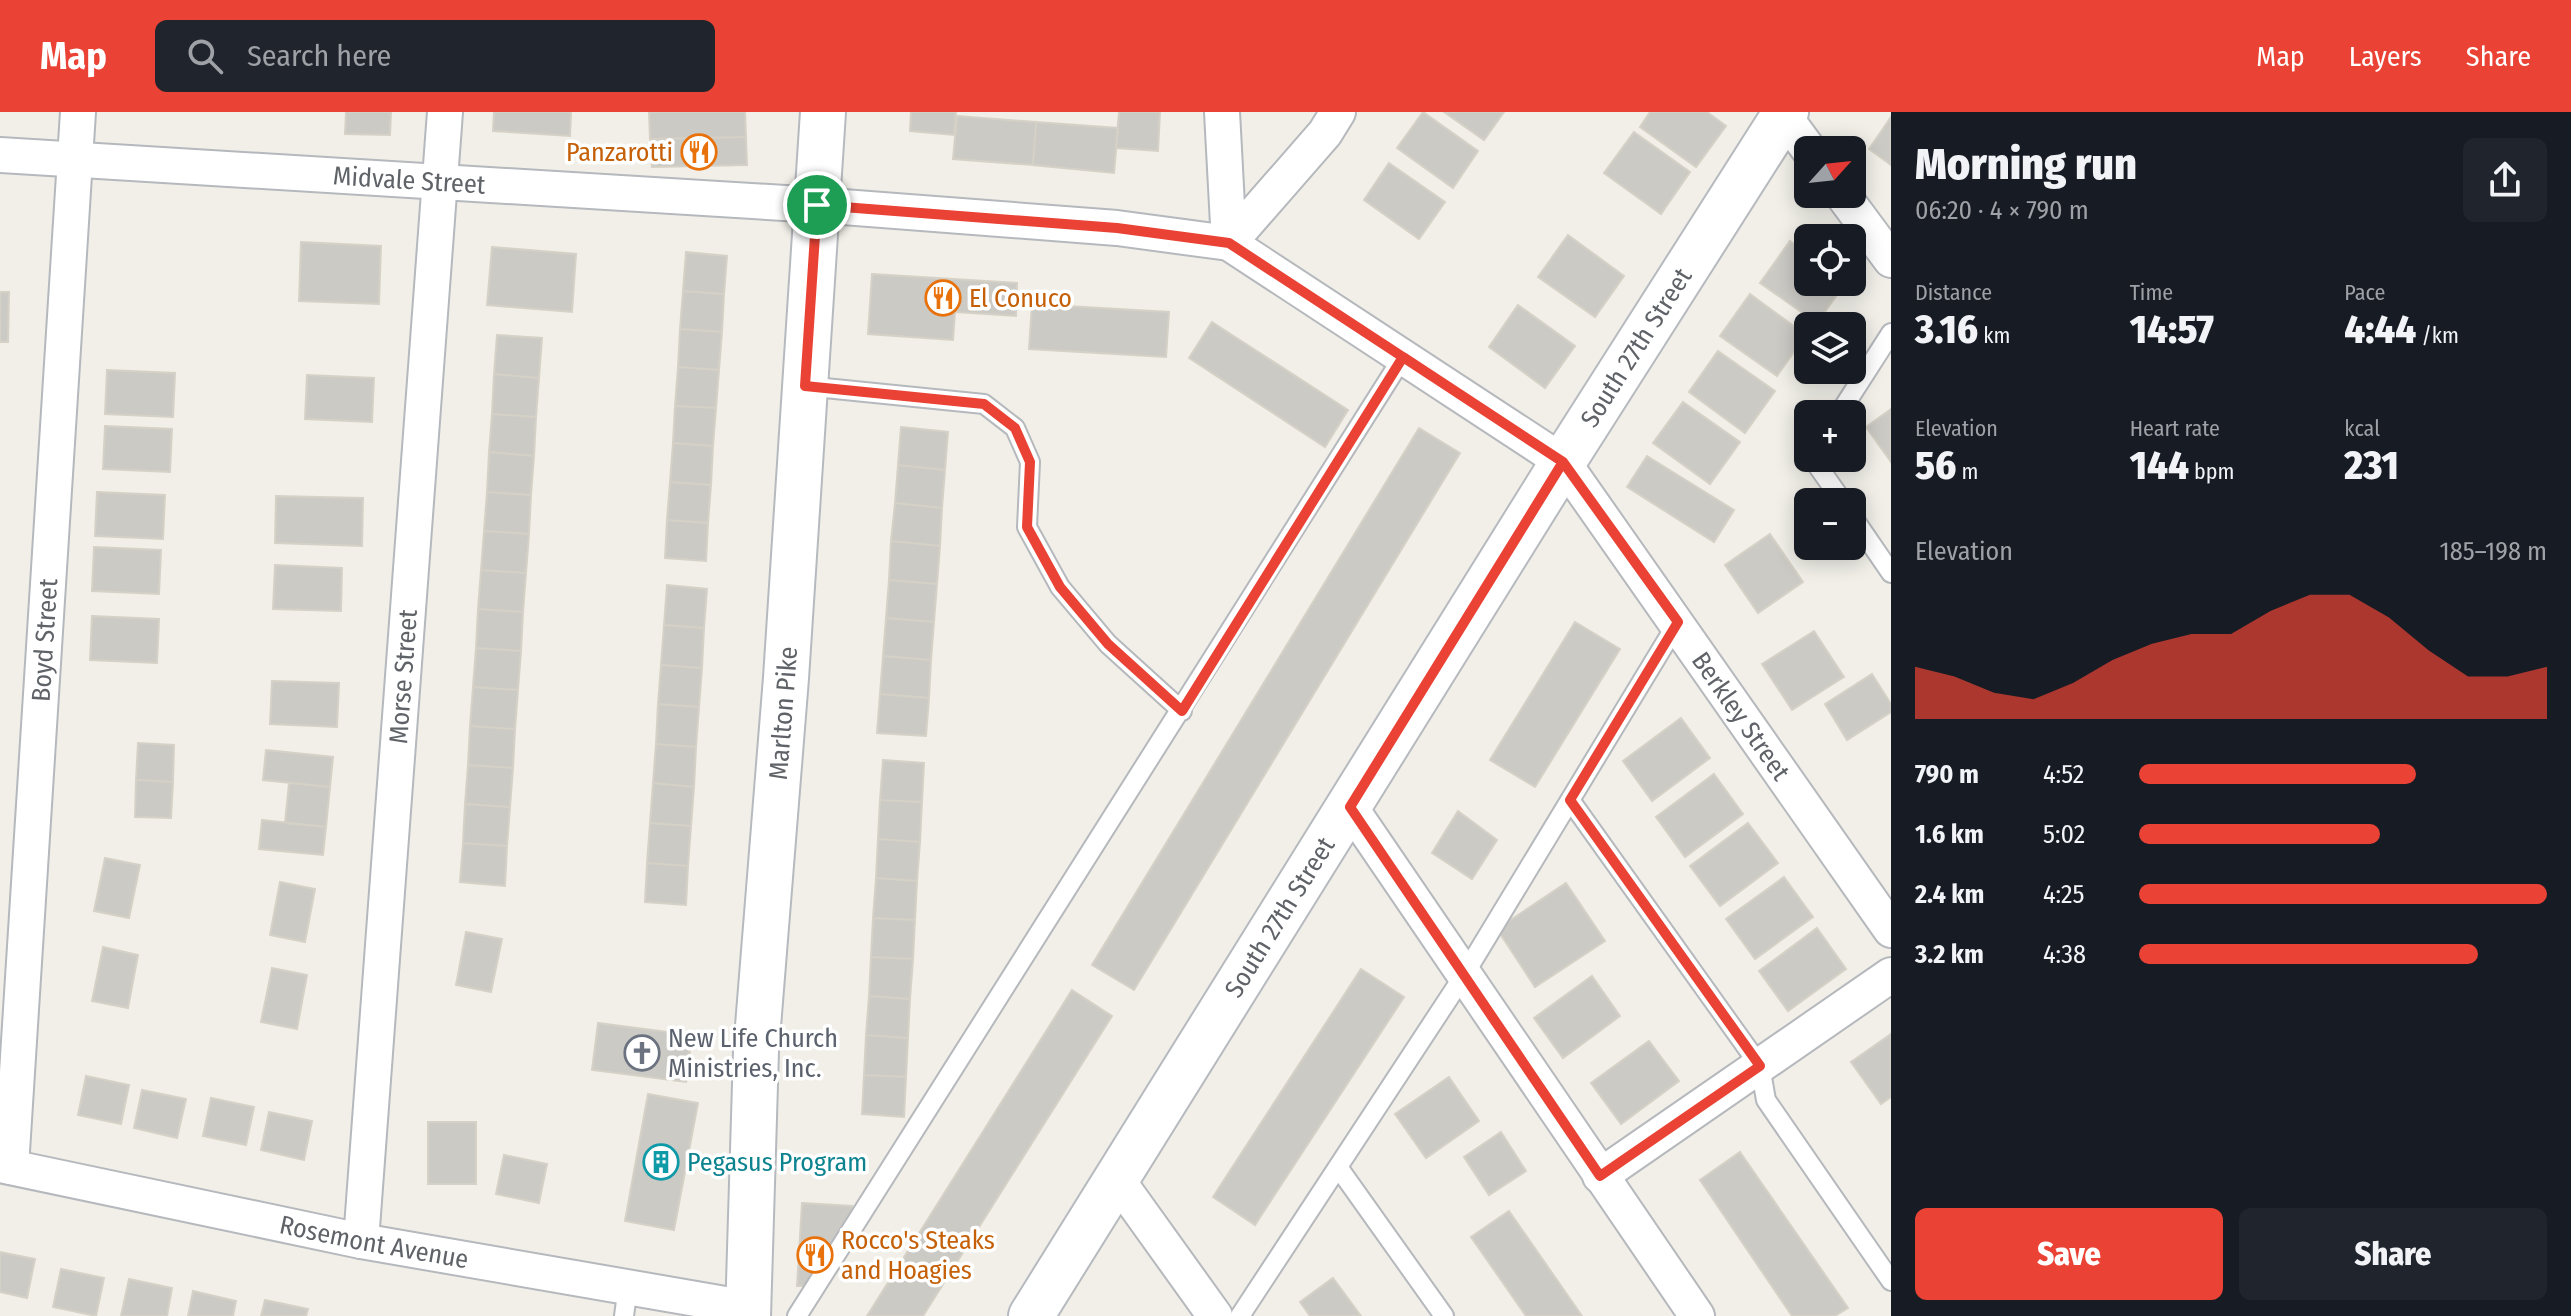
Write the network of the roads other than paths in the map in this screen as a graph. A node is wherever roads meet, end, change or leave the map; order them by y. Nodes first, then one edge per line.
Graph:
1 (78, 112) edge
2 (445, 112) edge
3 (823, 112) edge
4 (1222, 112) edge
5 (1338, 112) edge
6 (1793, 126) edge
7 (0, 155) edge
8 (75, 159) junction
9 (439, 181) junction
10 (817, 205) junction
11 (1852, 208) edge
12 (1229, 243) junction
13 (1891, 260) edge
14 (1891, 333) edge
15 (1403, 357) junction
16 (805, 386) junction
17 (1848, 400) edge
18 (1563, 462) junction
19 (1866, 536) edge
20 (1891, 573) edge
21 (1678, 622) junction
22 (1182, 711) junction
23 (1570, 800) junction
24 (1350, 807) junction
25 (1891, 930) edge
26 (1464, 975) junction
27 (1891, 975) edge
28 (1760, 1066) junction
29 (6, 1166) edge
30 (1338, 1167) junction
31 (1600, 1176) junction
32 (1116, 1178) junction
33 (361, 1241) junction
34 (1891, 1281) edge
35 (626, 1301) edge
36 (748, 1312) edge
37 (797, 1316) edge
38 (1031, 1316) edge
39 (1215, 1316) edge
40 (1240, 1316) edge
41 (1444, 1316) edge
42 (1697, 1316) edge

1 - 8 street, Boyd Street
2 - 9 street, Morse Street
3 - 10 main road, Marlton Pike
4 - 12 street
5 - 12 street
6 - 18 main road, South 27th Street
7 - 8 street, Midvale Street
8 - 9 street, Midvale Street
8 - 29 street, Boyd Street
9 - 10 street, Midvale Street
9 - 33 street, Morse Street
10 - 12 street, Berkley Street
10 - 16 main road, Marlton Pike
11 - 13 street
12 - 15 street, Berkley Street
14 - 17 lane
15 - 18 street, Berkley Street
15 - 22 lane
16 - 22 lane
16 - 36 main road, Marlton Pike
18 - 21 street, Berkley Street
18 - 24 main road, South 27th Street
19 - 20 lane
21 - 23 lane
21 - 25 street, Berkley Street
22 - 37 lane
23 - 26 lane
23 - 28 lane
24 - 26 street
24 - 32 main road, South 27th Street
26 - 30 lane
26 - 31 street
27 - 28 street
28 - 31 street
28 - 34 lane
29 - 33 street, Rosemont Avenue
30 - 40 lane
30 - 41 lane
31 - 42 street
32 - 38 main road, South 27th Street
32 - 39 street
33 - 35 street, Rosemont Avenue
35 - 36 street, Rosemont Avenue

